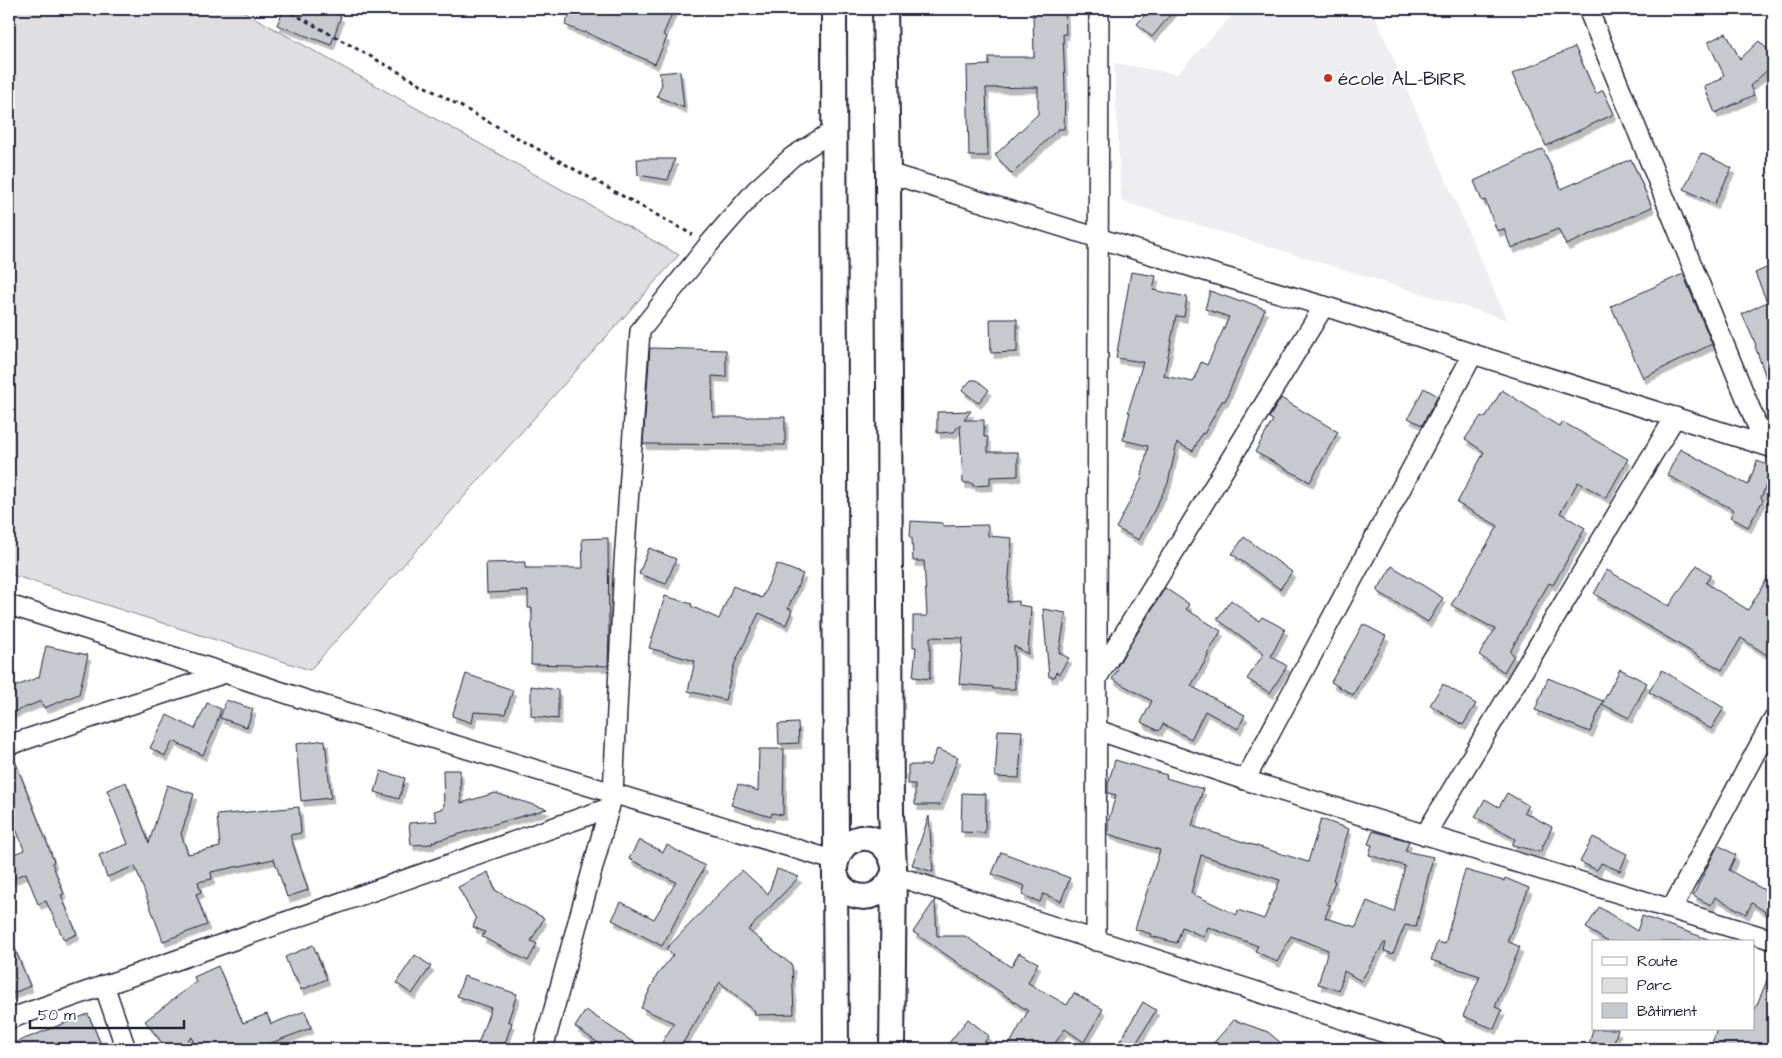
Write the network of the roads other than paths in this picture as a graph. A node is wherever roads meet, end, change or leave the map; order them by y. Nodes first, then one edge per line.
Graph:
1 (834, 9) edge
2 (884, 9) edge
3 (1099, 9) edge
4 (1588, 9) edge
5 (833, 131) junction
6 (888, 173) junction
7 (1099, 238) junction
8 (1324, 306) junction
9 (1473, 354) junction
10 (1675, 417) junction
11 (1769, 446) edge
12 (9, 606) edge
13 (225, 673) junction
14 (1097, 679) junction
15 (1773, 720) edge
16 (1097, 730) junction
17 (9, 746) edge
18 (1245, 780) junction
19 (611, 801) junction
20 (1425, 835) junction
21 (835, 865) junction
22 (893, 870) junction
23 (1672, 908) junction
24 (1773, 940) edge
25 (1096, 941) junction
26 (104, 985) junction
27 (9, 1019) edge
28 (126, 1049) edge
29 (543, 1049) edge
30 (836, 1049) edge
31 (892, 1049) edge
32 (1435, 1049) edge

1 - 5 street
2 - 6 street
3 - 7 street
4 - 11 street
5 - 19 street
5 - 21 street
6 - 7 street
6 - 22 street
7 - 8 street
7 - 14 street
8 - 9 street
8 - 14 street
9 - 10 street
9 - 18 street
10 - 11 street
10 - 20 street
12 - 13 street
13 - 17 street
13 - 19 street
14 - 16 street
15 - 23 street
16 - 18 street
16 - 25 street
18 - 20 street
19 - 21 street
19 - 26 street
19 - 29 street
20 - 23 street
21 - 22 street
21 - 22 street
21 - 30 street
22 - 25 street
22 - 31 street
23 - 24 street
25 - 32 street
26 - 27 street
26 - 28 street

